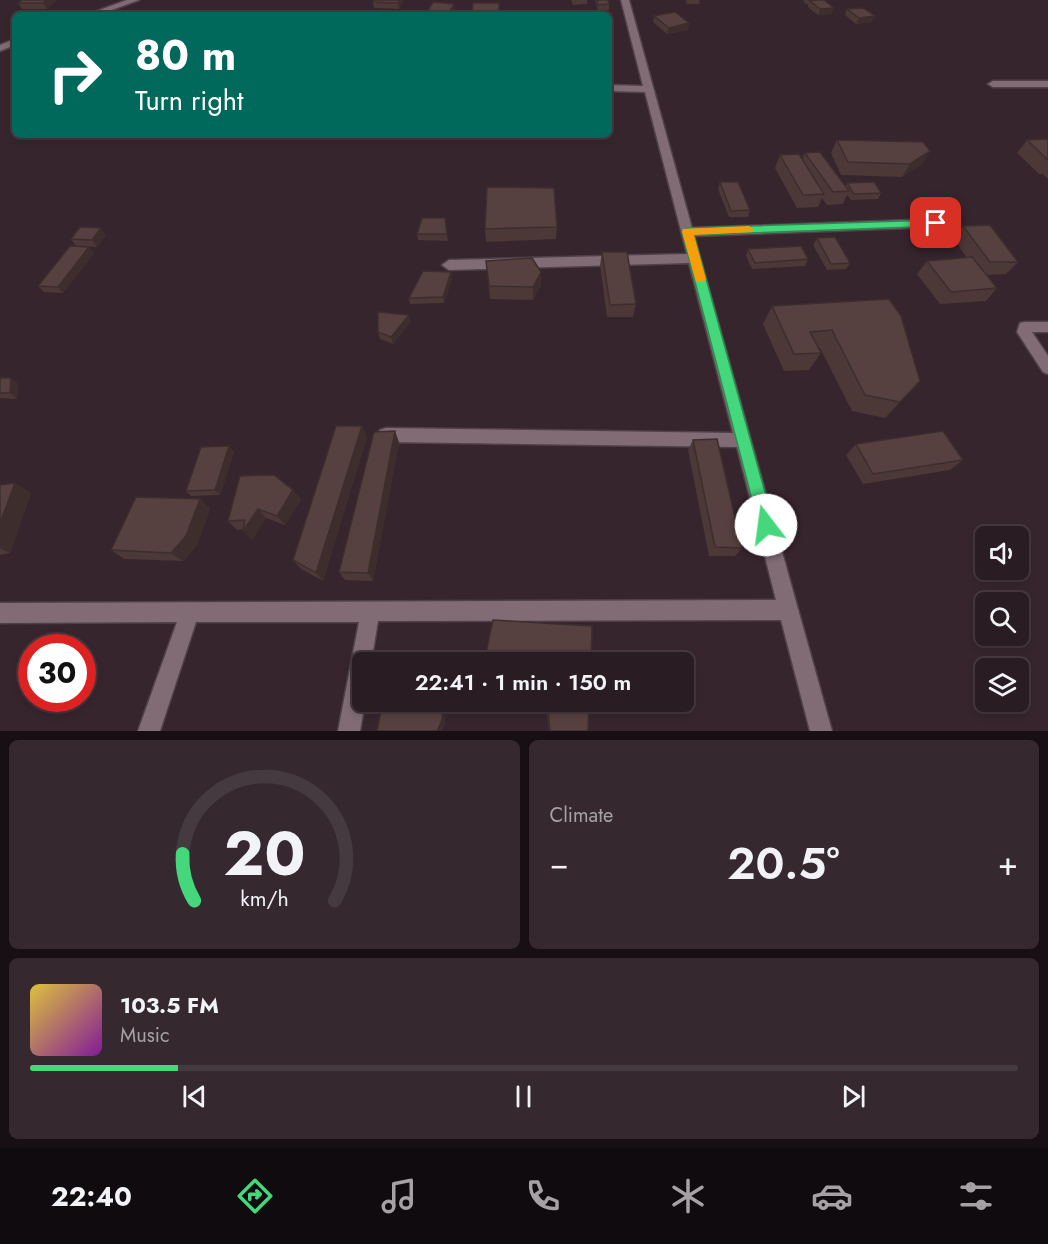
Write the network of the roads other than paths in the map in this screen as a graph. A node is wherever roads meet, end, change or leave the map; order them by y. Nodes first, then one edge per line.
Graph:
1 (135, 0) edge
2 (625, 0) edge
3 (99, 12) edge
4 (993, 84) dead end
5 (1048, 84) edge
6 (612, 88) edge
7 (649, 89) junction
8 (936, 223) dead end
9 (687, 232) junction
10 (694, 258) junction
11 (449, 265) dead end
12 (1048, 327) edge
13 (1048, 368) edge
14 (386, 435) edge
15 (743, 440) junction
16 (788, 610) junction
17 (190, 612) junction
18 (0, 613) edge
19 (370, 613) junction
20 (149, 731) edge
21 (349, 731) edge
22 (821, 731) edge

1 - 3 street
2 - 7 street
4 - 5 street
6 - 7 street
7 - 9 street
8 - 9 street
9 - 10 street
10 - 11 street
10 - 15 street
12 - 13 street
14 - 15 street
15 - 16 street
16 - 19 street
16 - 22 street
17 - 18 street
17 - 19 street
17 - 20 street
19 - 21 street

